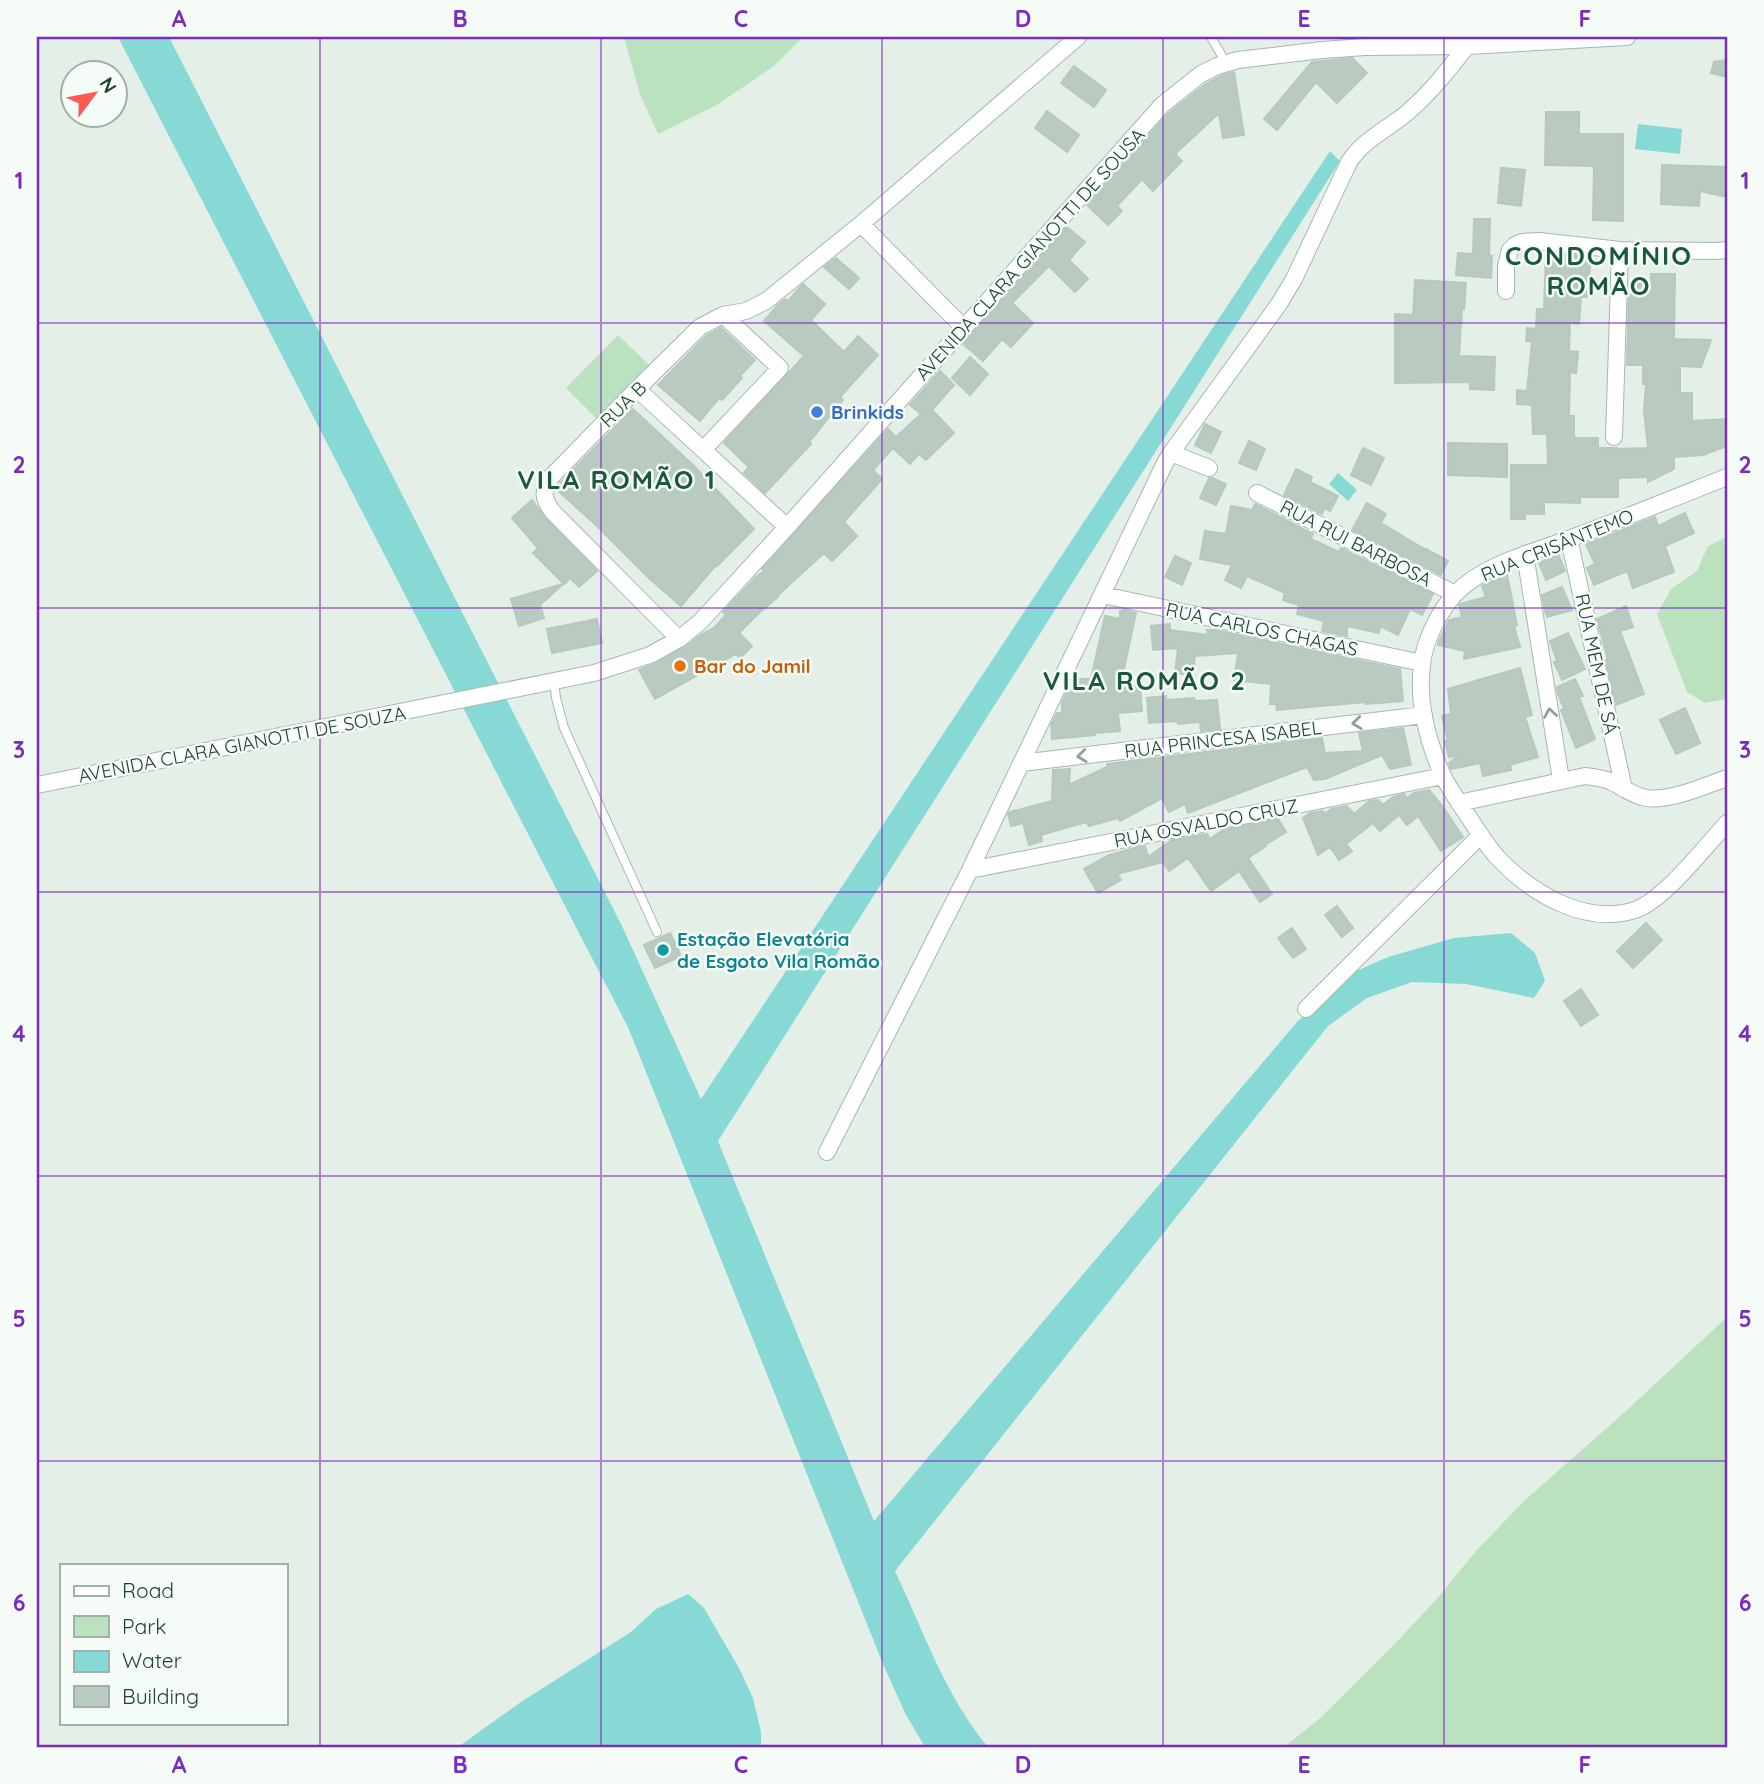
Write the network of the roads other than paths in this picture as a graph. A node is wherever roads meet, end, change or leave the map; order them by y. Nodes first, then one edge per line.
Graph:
1 (1079, 37) edge
2 (1211, 37) edge
3 (1627, 37) edge
4 (1467, 46) junction
5 (1226, 63) junction
6 (861, 224) junction
7 (1620, 250) junction
8 (1727, 250) edge
9 (1506, 291) dead end
10 (717, 318) junction
11 (964, 328) junction
12 (637, 389) junction
13 (1614, 436) dead end
14 (703, 450) junction
15 (1171, 453) junction
16 (1209, 468) dead end
17 (1727, 477) edge
18 (1257, 492) dead end
19 (787, 527) junction
20 (1569, 539) junction
21 (1525, 554) junction
22 (1455, 594) junction
23 (1103, 595) junction
24 (679, 639) junction
25 (1422, 663) junction
26 (554, 681) junction
27 (448, 702) joint
28 (1424, 715) junction
29 (1021, 763) junction
30 (1443, 776) junction
31 (1727, 778) edge
32 (1561, 780) junction
33 (37, 785) edge
34 (1624, 789) junction
35 (1459, 803) junction
36 (1727, 824) edge
37 (1481, 835) junction
38 (970, 870) junction
39 (657, 932) dead end
40 (1307, 1009) dead end
41 (827, 1152) dead end

1 - 6 street
2 - 5 lane
3 - 4 street, AVENIDA CLARA GIANOTTI DE SOUSA
4 - 5 street, AVENIDA CLARA GIANOTTI DE SOUSA
4 - 15 street
5 - 11 street, AVENIDA CLARA GIANOTTI DE SOUSA
6 - 10 street
6 - 11 street
7 - 8 street
7 - 9 street
7 - 13 street
10 - 12 street, RUA B
10 - 14 street
11 - 19 street, AVENIDA CLARA GIANOTTI DE SOUSA
12 - 14 street
12 - 24 street, RUA B
14 - 19 street
15 - 16 street
15 - 23 street
17 - 20 street, RUA CRISÂNTEMO
18 - 22 street, RUA RUI BARBOSA
19 - 24 street, AVENIDA CLARA GIANOTTI DE SOUSA
20 - 21 street, RUA CRISÂNTEMO
20 - 34 street, RUA MEM DE SÁ
21 - 22 street, RUA CRISÂNTEMO
32 -> 21 street
22 - 25 street, RUA CRISÂNTEMO
23 - 25 street, RUA CARLOS CHAGAS
23 - 29 street
24 - 26 street, AVENIDA CLARA GIANOTTI DE SOUSA
25 - 28 street, RUA CRISÂNTEMO
26 - 27 street, AVENIDA CLARA GIANOTTI DE SOUSA
26 - 39 lane
27 - 33 street, AVENIDA CLARA GIANOTTI DE SOUZA
28 -> 29 street, RUA PRINCESA ISABEL
28 - 30 street, RUA CRISÂNTEMO
29 - 38 street
30 - 35 street, RUA CRISÂNTEMO
30 - 38 street, RUA OSVALDO CRUZ
31 - 34 street
32 - 34 street
32 - 35 street
35 - 37 street, RUA CRISÂNTEMO
36 - 37 street, RUA CRISÂNTEMO
37 - 40 street
38 - 41 street

